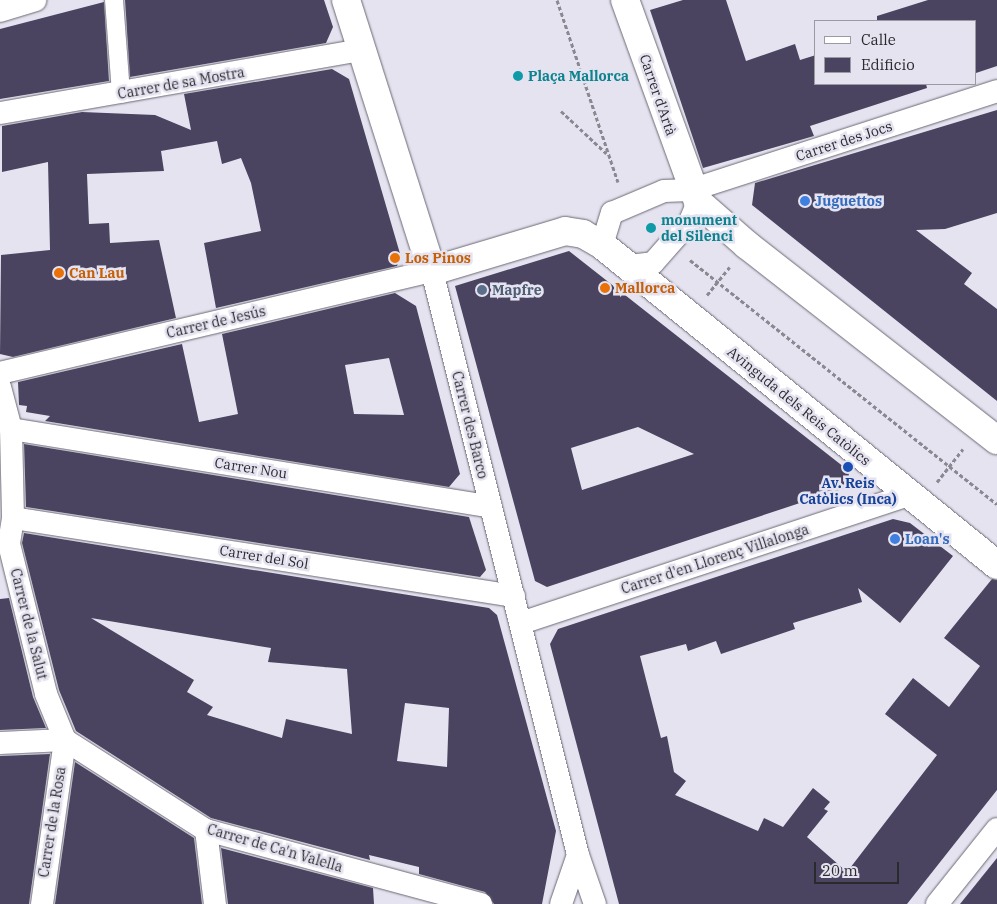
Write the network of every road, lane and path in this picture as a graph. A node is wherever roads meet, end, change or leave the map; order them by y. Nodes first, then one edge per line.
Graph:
1 (36, 0) edge
2 (114, 0) edge
3 (346, 0) edge
4 (625, 0) edge
5 (4, 9) edge
6 (362, 50) junction
7 (997, 91) edge
8 (121, 94) junction
9 (560, 111) dead end
10 (0, 113) edge
11 (607, 154) dead end
12 (695, 196) junction
13 (602, 245) junction
14 (747, 245) junction
15 (629, 266) junction
16 (432, 271) junction
17 (689, 317) junction
18 (0, 373) edge
19 (0, 387) edge
20 (11, 429) junction
21 (989, 433) edge
22 (914, 499) junction
23 (490, 506) junction
24 (13, 518) junction
25 (997, 565) edge
26 (514, 596) junction
27 (522, 623) junction
28 (64, 740) junction
29 (0, 743) edge
30 (997, 828) edge
31 (206, 830) junction
32 (578, 855) junction
33 (42, 904) edge
34 (215, 904) edge
35 (481, 904) edge
36 (561, 904) edge
37 (595, 904) edge
38 (937, 904) edge

1 - 5 street
2 - 8 street
3 - 6 main road, Carrer des Barco
4 - 12 main road, Carrer d'Artà
6 - 8 street, Carrer de sa Mostra
6 - 16 main road, Carrer des Barco
7 - 12 street, Carrer des Jocs
8 - 10 street, Carrer de sa Mostra
9 - 11 path
12 - 13 street, Carrer des Jocs
12 - 14 main road
12 - 15 street
13 - 15 main road, Avinguda dels Reis Catòlics
13 - 16 main road, Avinguda dels Reis Catòlics
14 - 17 path
14 - 21 main road
15 - 17 main road, Avinguda dels Reis Catòlics
16 - 18 street, Carrer de Jesús
16 - 23 street, Carrer des Barco
17 - 22 main road, Avinguda dels Reis Catòlics
19 - 20 street, Carrer de la Salut
20 - 23 street, Carrer Nou
20 - 24 street, Carrer de la Salut
21 - 22 path
22 - 25 main road, Avinguda dels Reis Catòlics
22 - 27 street, Carrer d'en Llorenç Villalonga
23 - 26 street, Carrer des Barco
24 - 26 street, Carrer del Sol
24 - 28 street, Carrer de la Salut
26 - 27 street, Carrer des Barco
27 - 32 street, Carrer des Barco
28 - 29 street
28 - 31 street, Carrer de Ca'n Valella
28 - 33 street, Carrer de la Rosa
30 - 38 street
31 - 34 street
31 - 35 street, Carrer de Ca'n Valella
32 - 36 street
32 - 37 street, Carrer des Barco

